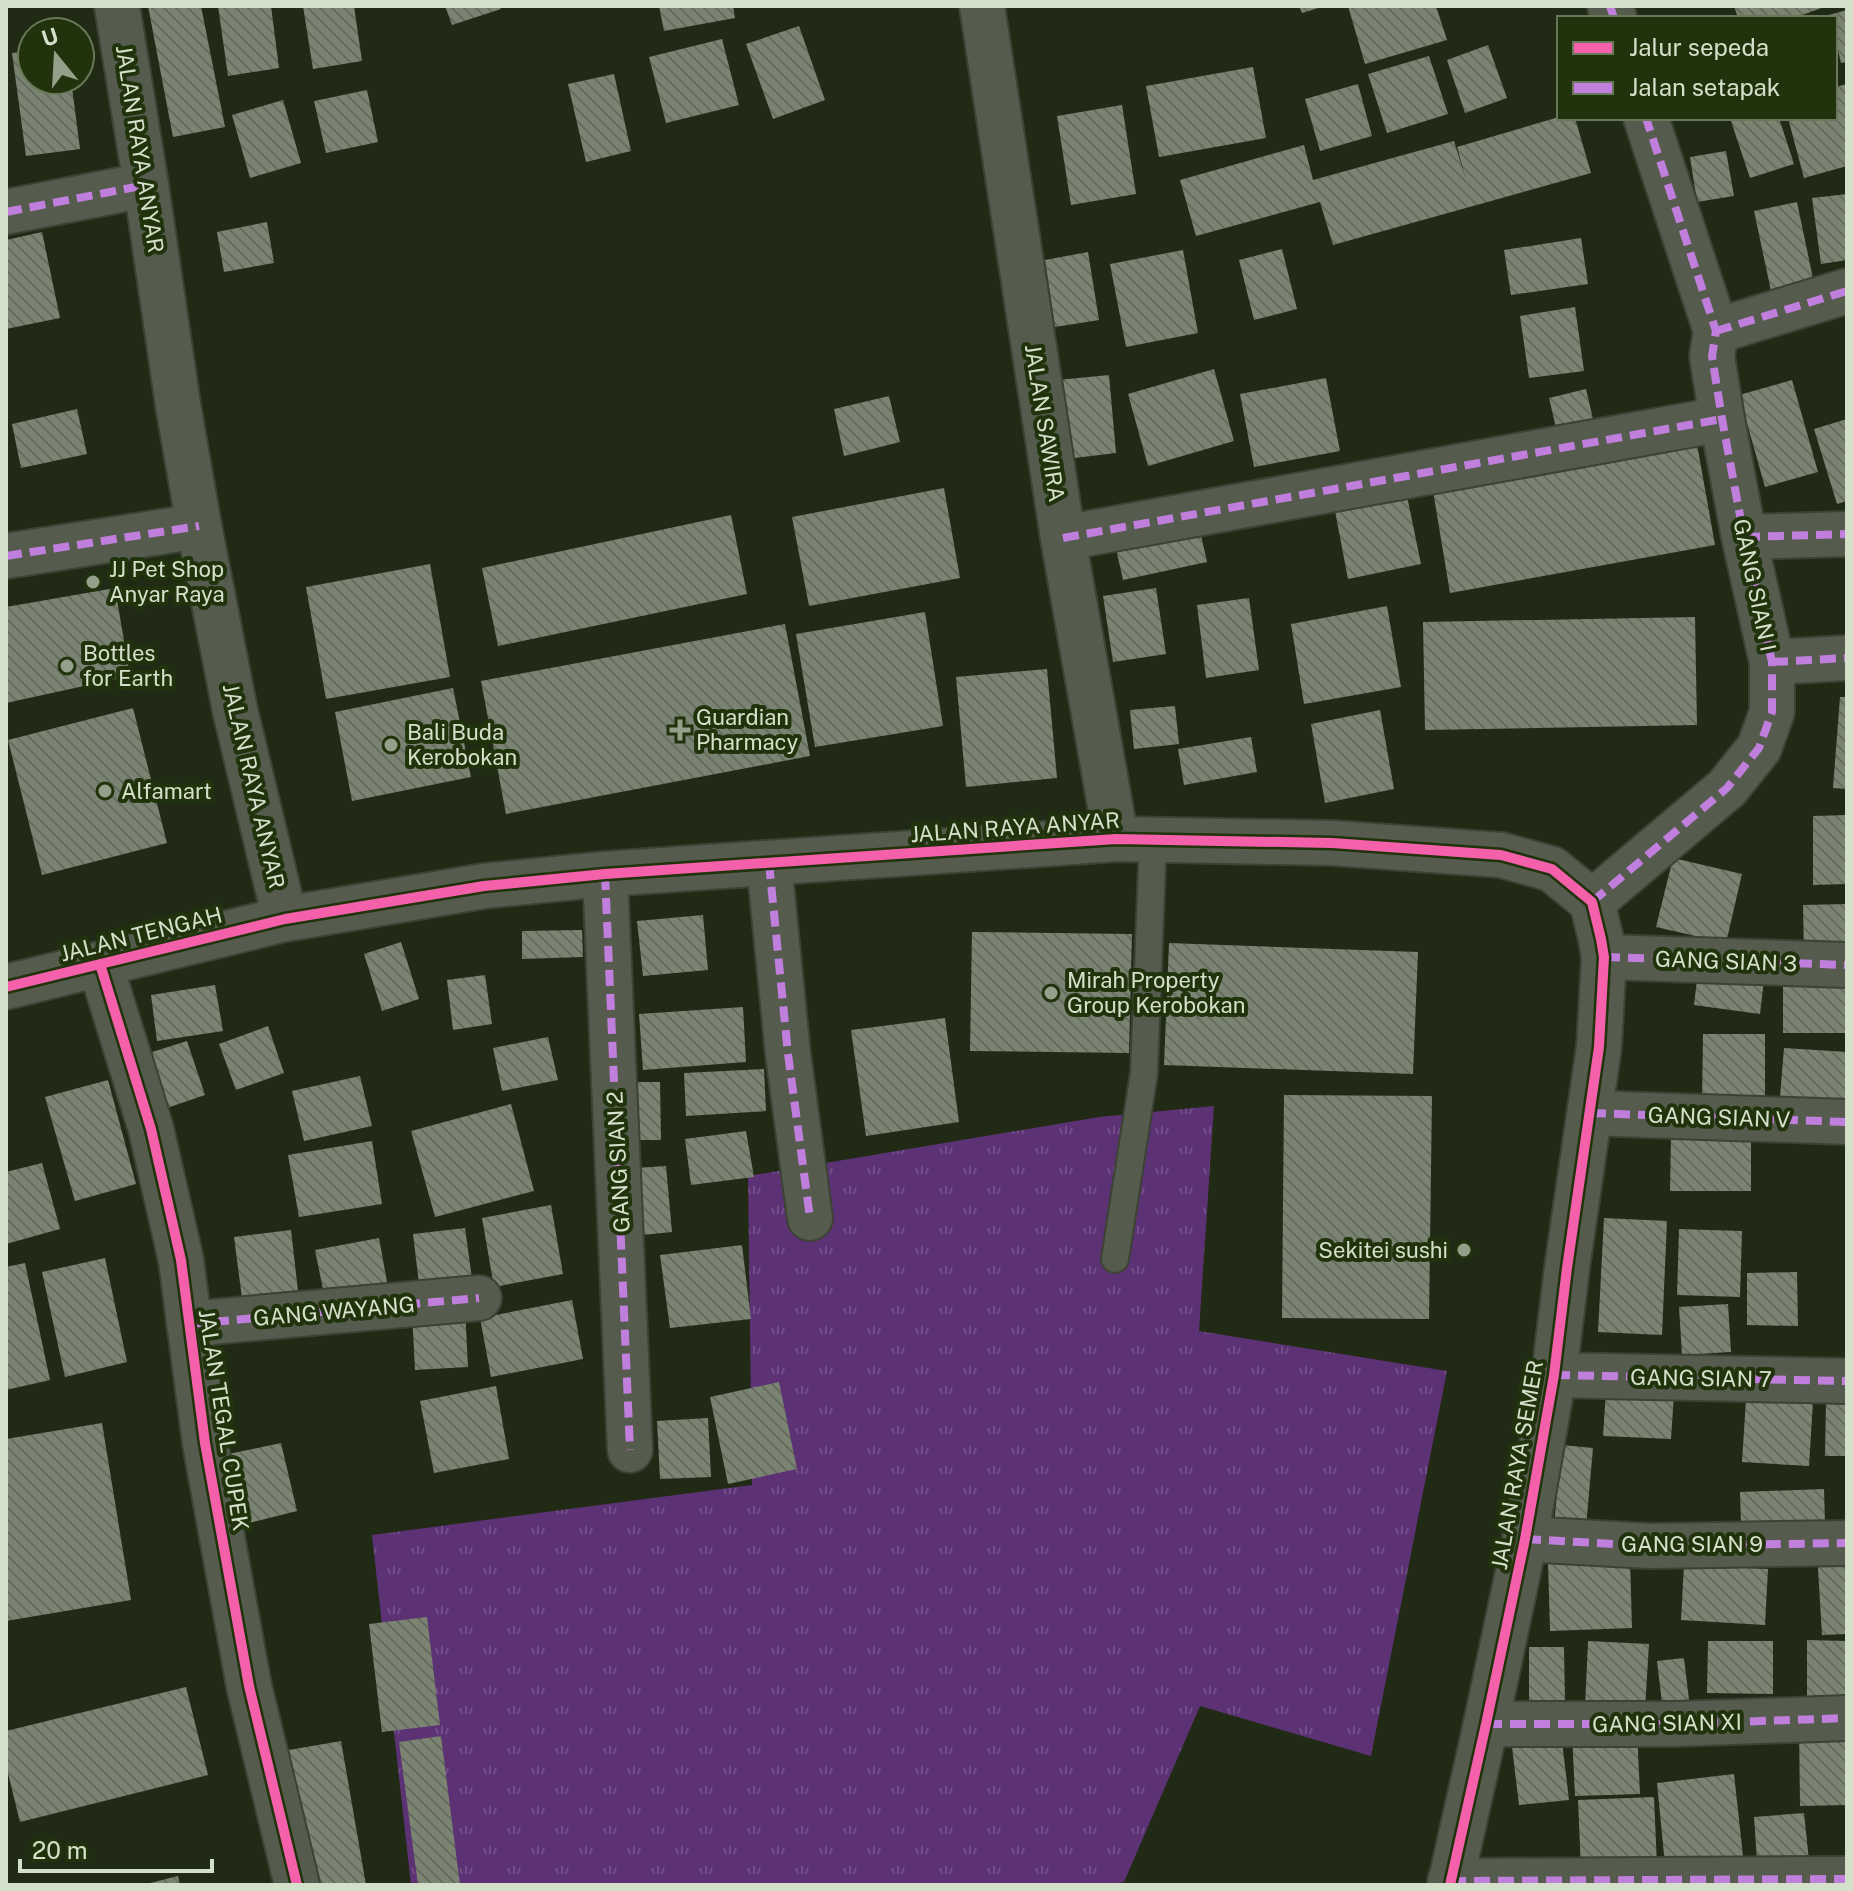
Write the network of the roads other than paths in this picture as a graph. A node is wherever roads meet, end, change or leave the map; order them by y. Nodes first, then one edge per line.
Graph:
1 (117, 6) edge
2 (982, 6) edge
3 (1647, 120) edge
4 (146, 185) junction
5 (6, 212) edge
6 (1847, 291) edge
7 (1716, 331) junction
8 (1722, 419) junction
9 (199, 526) junction
10 (1847, 534) edge
11 (1744, 537) junction
12 (1063, 538) junction
13 (6, 556) edge
14 (1847, 658) edge
15 (1772, 662) junction
16 (1135, 839) junction
17 (769, 863) junction
18 (605, 874) junction
19 (1592, 902) junction
20 (285, 919) junction
21 (1604, 957) junction
22 (100, 964) junction
23 (1847, 965) edge
24 (6, 987) edge
25 (1590, 1113) junction
26 (1847, 1122) edge
27 (810, 1218) dead end
28 (1115, 1259) dead end
29 (479, 1298) dead end
30 (189, 1324) junction
31 (1554, 1375) junction
32 (1847, 1381) edge
33 (630, 1450) dead end
34 (1531, 1539) junction
35 (1847, 1543) edge
36 (1847, 1718) edge
37 (1486, 1724) junction
38 (1847, 1879) edge
39 (1450, 1883) edge
40 (297, 1885) edge

1 - 4 street, JALAN RAYA ANYAR
2 - 12 street, JALAN SAWIRA
3 - 7 street
4 - 5 street
4 - 9 street, JALAN RAYA ANYAR
6 - 7 street
7 - 8 street, GANG SIAN I
8 - 11 street, GANG SIAN I
8 - 12 street
9 - 13 street
9 - 20 street, JALAN RAYA ANYAR
10 - 11 street
11 - 15 street, GANG SIAN I
12 - 16 street, JALAN SAWIRA
14 - 15 street
15 - 19 street, GANG SIAN I
16 - 17 street, JALAN RAYA ANYAR
16 - 19 street, JALAN RAYA ANYAR
16 - 28 lane
17 - 18 street, JALAN RAYA ANYAR
17 - 27 street
18 - 20 street, JALAN RAYA ANYAR
18 - 33 street, GANG SIAN 2
19 - 21 street
20 - 22 street, JALAN TENGAH
21 - 23 street, GANG SIAN 3
21 - 25 street, JALAN RAYA SEMER
22 - 24 street, JALAN TENGAH
22 - 30 street, JALAN TEGAL CUPEK
25 - 26 street, GANG SIAN V
25 - 31 street, JALAN RAYA SEMER
29 - 30 street, GANG WAYANG
30 - 40 street, JALAN TEGAL CUPEK
31 - 32 street, GANG SIAN 7
31 - 34 street, JALAN RAYA SEMER
34 - 35 street, GANG SIAN 9
34 - 37 street, JALAN RAYA SEMER
36 - 37 street, GANG SIAN XI
37 - 39 street, JALAN RAYA SEMER
38 - 39 street

